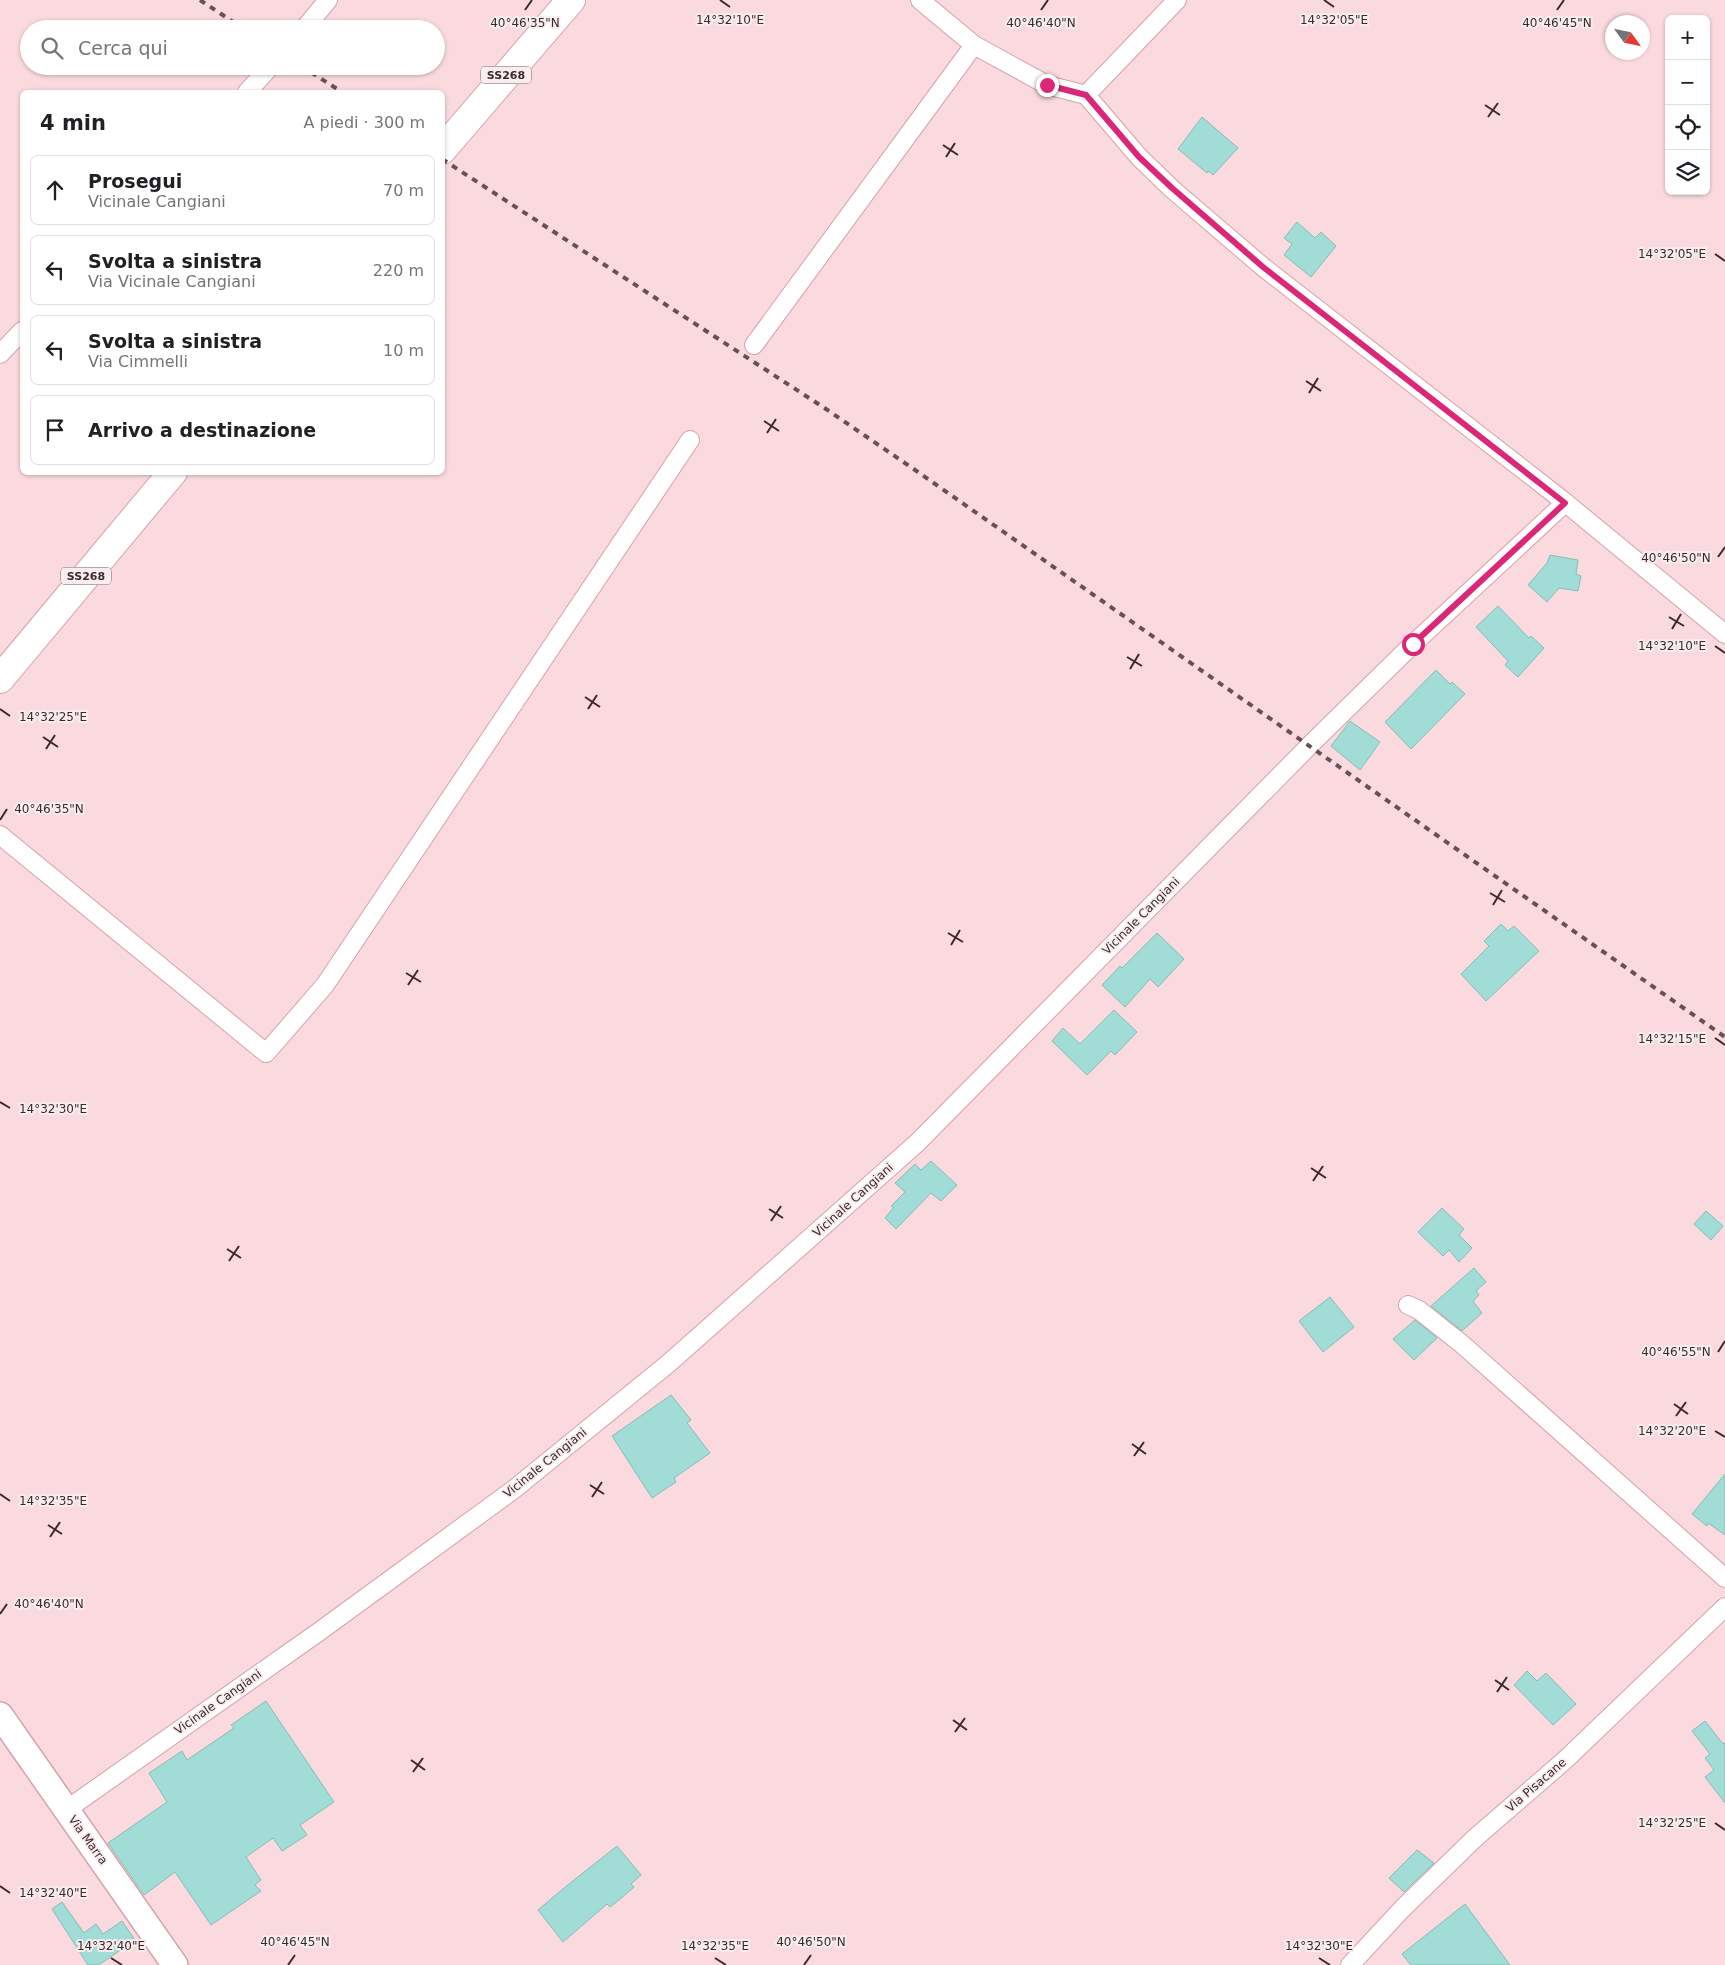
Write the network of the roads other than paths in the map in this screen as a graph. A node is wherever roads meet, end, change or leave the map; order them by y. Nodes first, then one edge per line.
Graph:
1 (328, 0) edge
2 (571, 0) edge
3 (920, 0) edge
4 (1177, 0) edge
5 (311, 20) edge
6 (974, 45) junction
7 (263, 75) edge
8 (249, 90) edge
9 (1086, 95) junction
10 (445, 147) edge
11 (20, 333) edge
12 (754, 346) dead end
13 (0, 354) edge
14 (690, 440) dead end
15 (170, 475) edge
16 (1565, 503) junction
17 (1725, 634) edge
18 (0, 679) edge
19 (0, 835) edge
20 (1408, 1305) dead end
21 (1725, 1578) edge
22 (1725, 1607) edge
23 (0, 1715) edge
24 (66, 1810) junction
25 (175, 1965) edge
26 (1350, 1965) edge

1 - 5 street
2 - 10 highway, SS268
3 - 6 street
4 - 9 street
6 - 9 street
6 - 12 street
7 - 8 street
9 - 16 street
11 - 13 street
14 - 19 street
15 - 18 highway, SS268
16 - 17 street
16 - 24 street, Vicinale Cangiani
20 - 21 street
22 - 26 street, Via Pisacane
23 - 24 main road, Via Marra
24 - 25 main road, Via Marra

